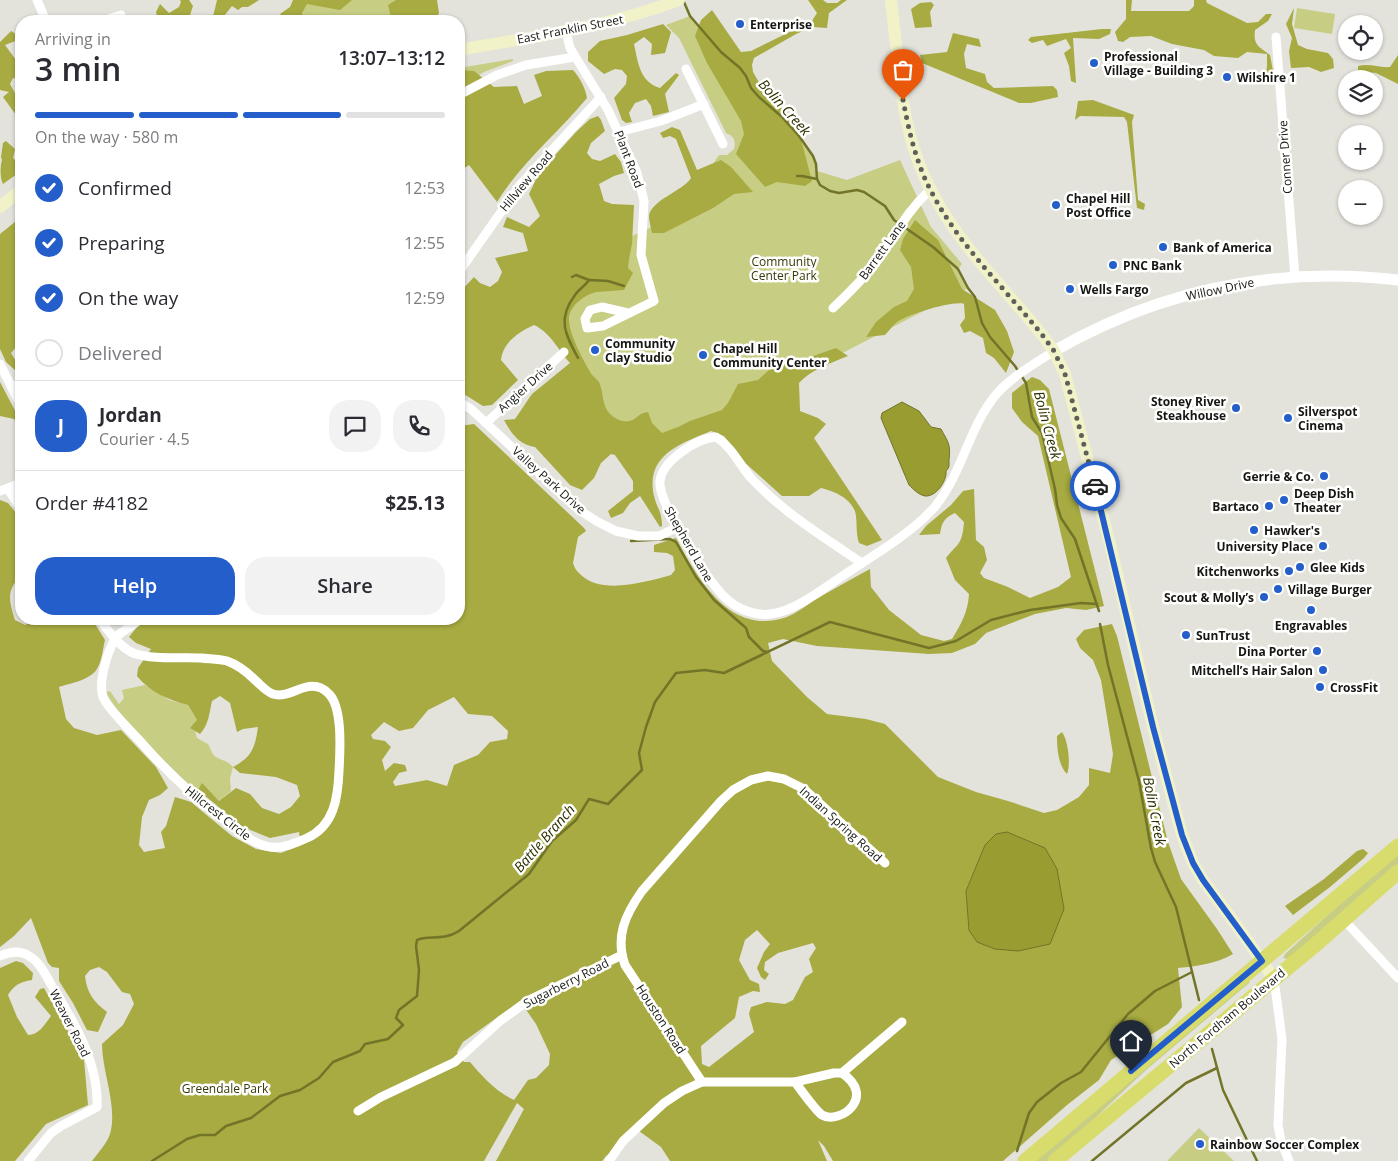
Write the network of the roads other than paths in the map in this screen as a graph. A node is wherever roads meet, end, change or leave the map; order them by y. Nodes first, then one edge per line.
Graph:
1 (38, 0) edge
2 (679, 0) edge
3 (891, 0) edge
4 (44, 15) edge
5 (566, 31) junction
6 (1276, 37) dead end
7 (465, 49) edge
8 (575, 57) junction
9 (686, 68) dead end
10 (465, 92) edge
11 (601, 97) junction
12 (704, 104) junction
13 (619, 132) junction
14 (723, 144) dead end
15 (930, 190) junction
16 (15, 195) edge
17 (0, 207) edge
18 (465, 263) edge
19 (1295, 277) junction
20 (1398, 280) edge
21 (833, 308) dead end
22 (628, 313) dead end
23 (1054, 351) junction
24 (564, 352) dead end
25 (0, 364) edge
26 (15, 386) edge
27 (12, 388) junction
28 (15, 394) edge
29 (465, 406) edge
30 (486, 423) junction
31 (4, 490) edge
32 (15, 502) edge
33 (678, 528) junction
34 (862, 563) junction
35 (104, 625) edge
36 (132, 625) edge
37 (115, 639) junction
38 (768, 776) joint
39 (1398, 846) edge
40 (885, 863) dead end
41 (1398, 872) edge
42 (1344, 920) junction
43 (622, 955) junction
44 (0, 956) edge
45 (1262, 961) junction
46 (1398, 978) edge
47 (1274, 979) junction
48 (902, 1022) dead end
49 (842, 1073) junction
50 (702, 1082) junction
51 (795, 1082) junction
52 (358, 1111) dead end
53 (28, 1161) edge
54 (609, 1161) edge
55 (1025, 1161) edge
56 (1055, 1161) edge
57 (1288, 1161) edge

1 - 4 street
2 - 5 main road, East Franklin Street
3 - 15 main road
5 - 7 main road, East Franklin Street
5 - 8 street, Plant Road
6 - 19 street, Conner Drive
8 - 10 street
8 - 11 street, Plant Road
9 - 12 street
11 - 13 street, Plant Road
11 - 18 street, Hillview Road
12 - 13 street
12 - 14 street
13 - 22 street, Plant Road
15 - 21 street, Barrett Lane
15 - 23 main road
16 - 17 main road
19 - 20 street, Willow Drive
19 - 23 street, Willow Drive
23 - 34 street, Shepherd Lane
23 - 45 main road
24 - 30 street, Angier Drive
25 - 27 street
26 - 27 street
27 - 28 street
29 - 30 street, Valley Park Drive
30 - 33 street, Valley Park Drive
31 - 32 street
33 - 34 street, Shepherd Lane
33 - 34 street, Shepherd Lane
35 - 37 street
36 - 37 street
37 - 37 street, Hillcrest Circle
38 - 40 street, Indian Spring Road
38 - 43 street, Sugarberry Road
39 - 45 highway, North Fordham Boulevard
41 - 42 highway, North Fordham Boulevard
42 - 46 street
42 - 47 highway, North Fordham Boulevard
43 - 50 street, Houston Road
43 - 52 street, Sugarberry Road
44 - 53 street, Weaver Road
45 - 47 main road
45 - 55 highway, North Fordham Boulevard
47 - 56 highway, North Fordham Boulevard
47 - 57 street
48 - 49 street
49 - 51 street
49 - 51 street
50 - 51 street
50 - 54 street

